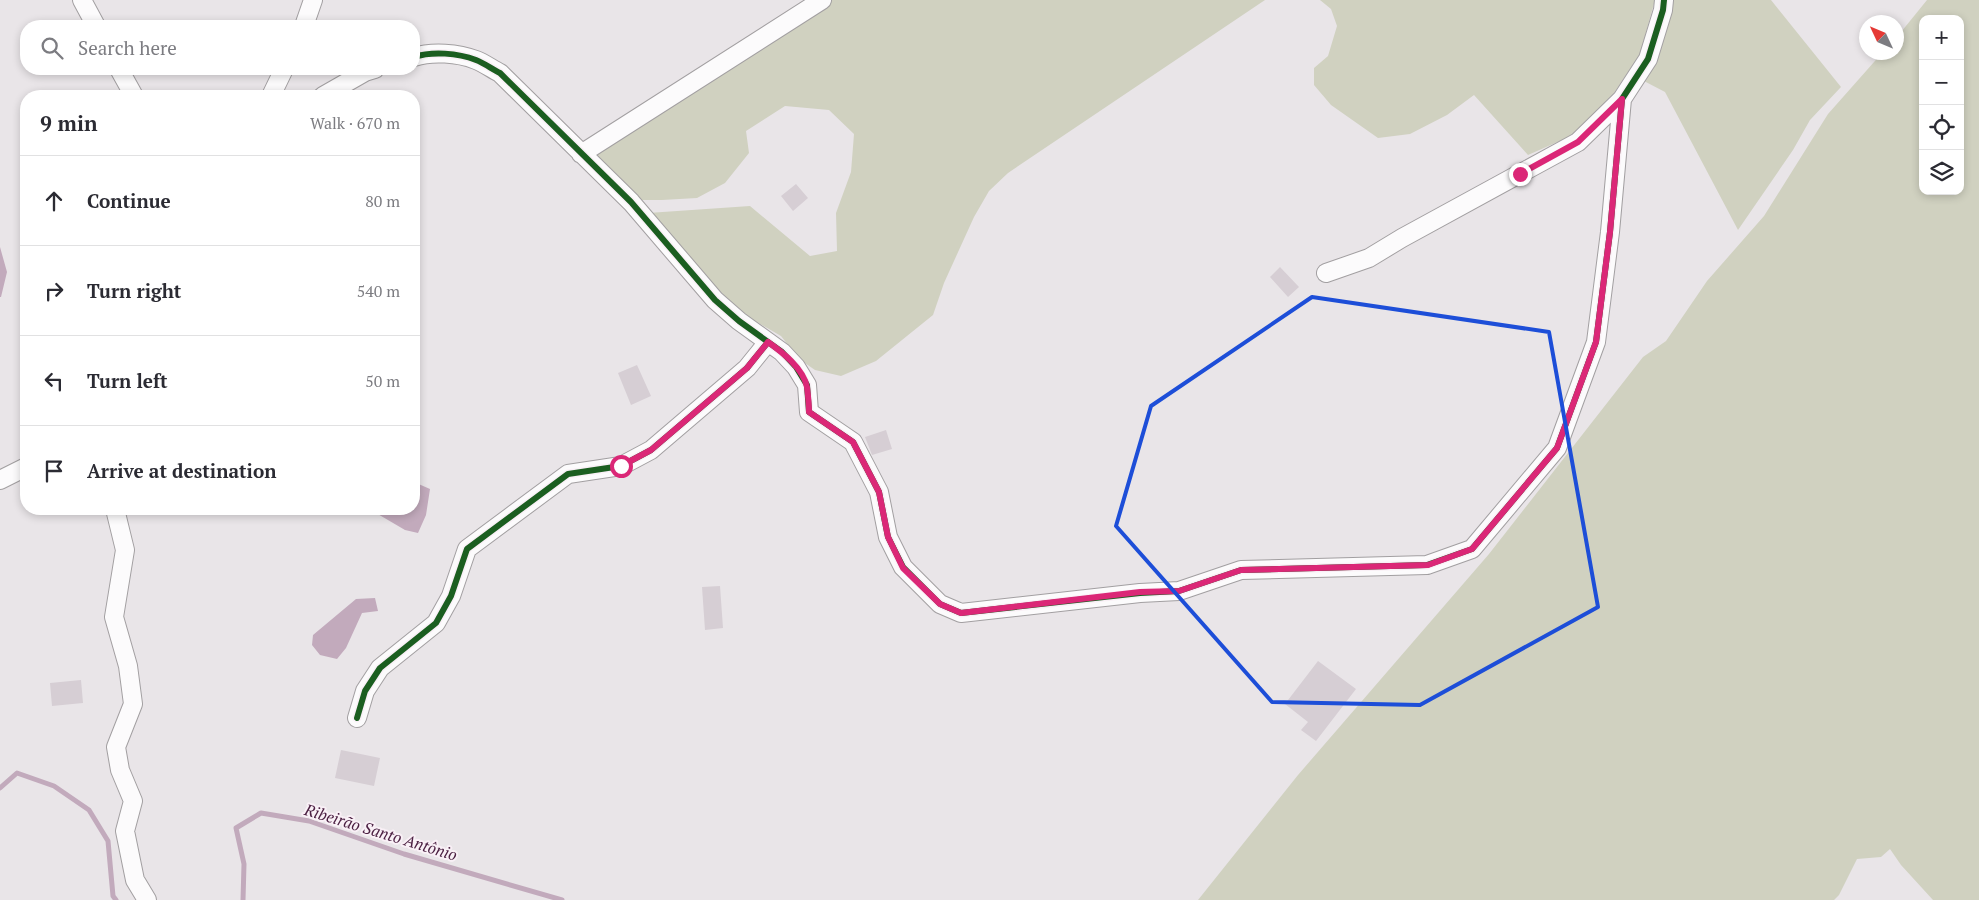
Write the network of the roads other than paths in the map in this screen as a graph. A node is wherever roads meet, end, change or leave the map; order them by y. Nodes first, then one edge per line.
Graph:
1 (82, 0) edge
2 (313, 0) edge
3 (822, 0) edge
4 (1664, 0) edge
5 (93, 20) edge
6 (306, 20) edge
7 (420, 55) edge
8 (122, 75) edge
9 (281, 75) edge
10 (360, 75) edge
11 (131, 90) edge
12 (274, 90) edge
13 (334, 90) edge
14 (1622, 99) junction
15 (581, 154) junction
16 (1326, 273) dead end
17 (768, 342) junction
18 (20, 470) edge
19 (0, 480) edge
20 (116, 515) edge
21 (357, 718) dead end
22 (146, 900) edge

1 - 5 street
2 - 6 street
3 - 15 street
4 - 14 street
7 - 15 street
8 - 11 street
9 - 12 street
10 - 13 street
14 - 16 street
14 - 17 street
15 - 17 street
17 - 21 street
18 - 19 street
20 - 22 street

